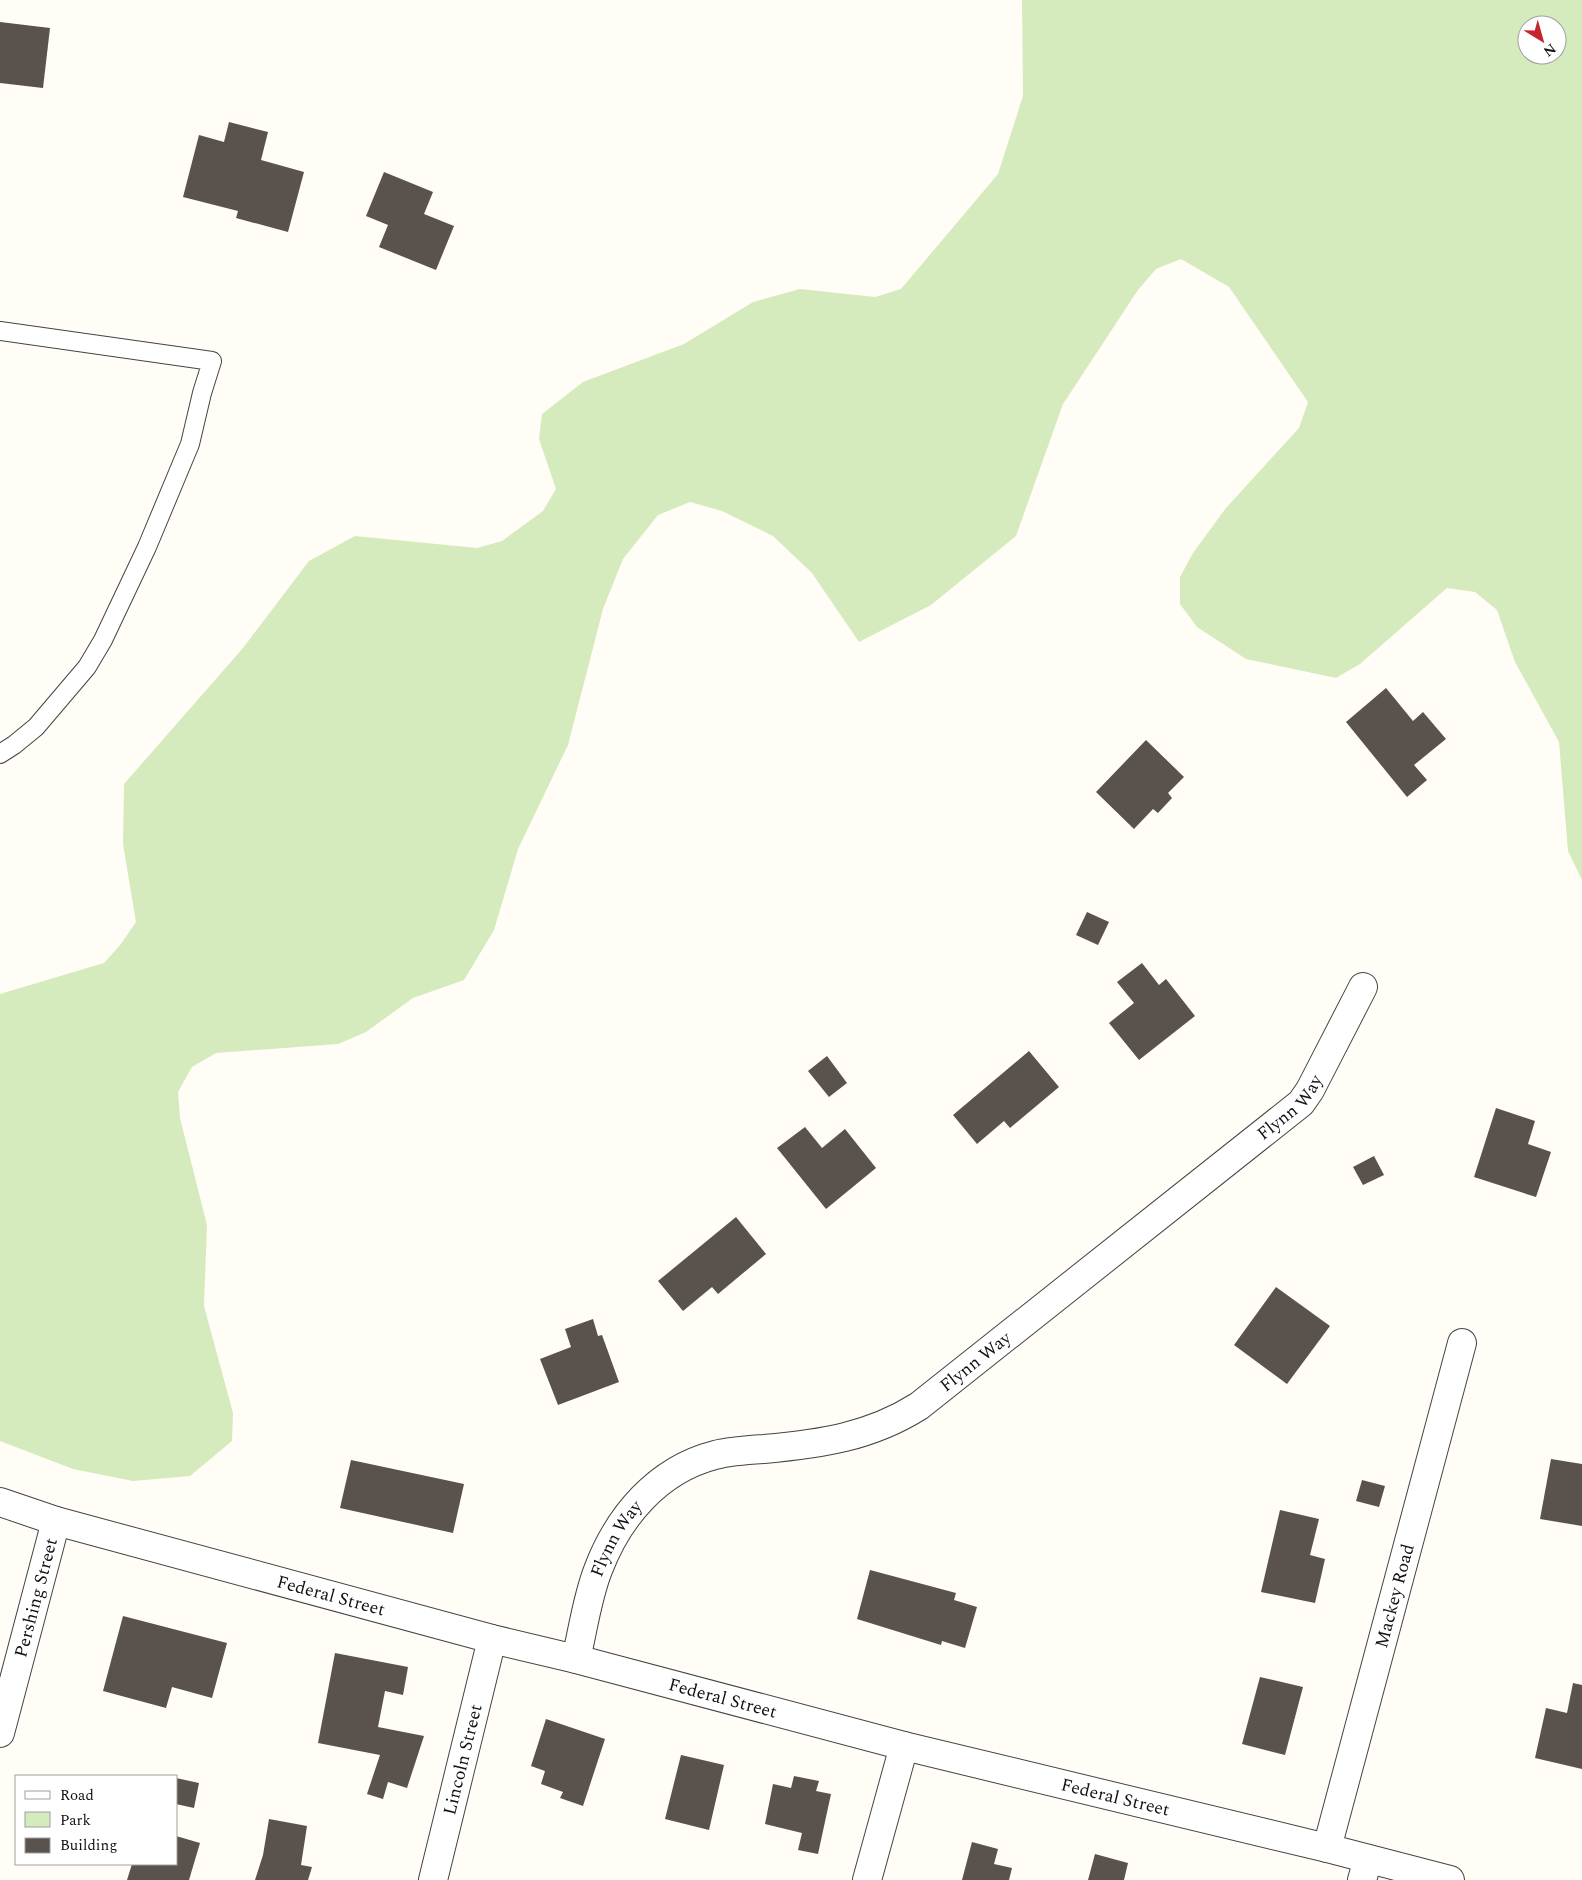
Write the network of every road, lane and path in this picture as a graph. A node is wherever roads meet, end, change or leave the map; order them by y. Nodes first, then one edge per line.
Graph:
1 (0, 331) edge
2 (0, 754) edge
3 (1363, 987) dead end
4 (1462, 1343) dead end
5 (0, 1502) edge
6 (56, 1521) junction
7 (492, 1639) junction
8 (576, 1659) junction
9 (0, 1733) edge
10 (904, 1746) junction
11 (1327, 1848) junction
12 (1365, 1869) edge
13 (433, 1880) edge
14 (867, 1880) edge
15 (1450, 1880) edge

1 - 2 lane
3 - 8 street, Flynn Way
4 - 11 street, Mackey Road
5 - 6 street, Federal Street
6 - 7 street, Federal Street
6 - 9 street, Pershing Street
7 - 8 street, Federal Street
7 - 13 street, Lincoln Street
8 - 10 street, Federal Street
10 - 11 street, Federal Street
10 - 14 street
11 - 12 street, Federal Street
12 - 15 street, Federal Street

